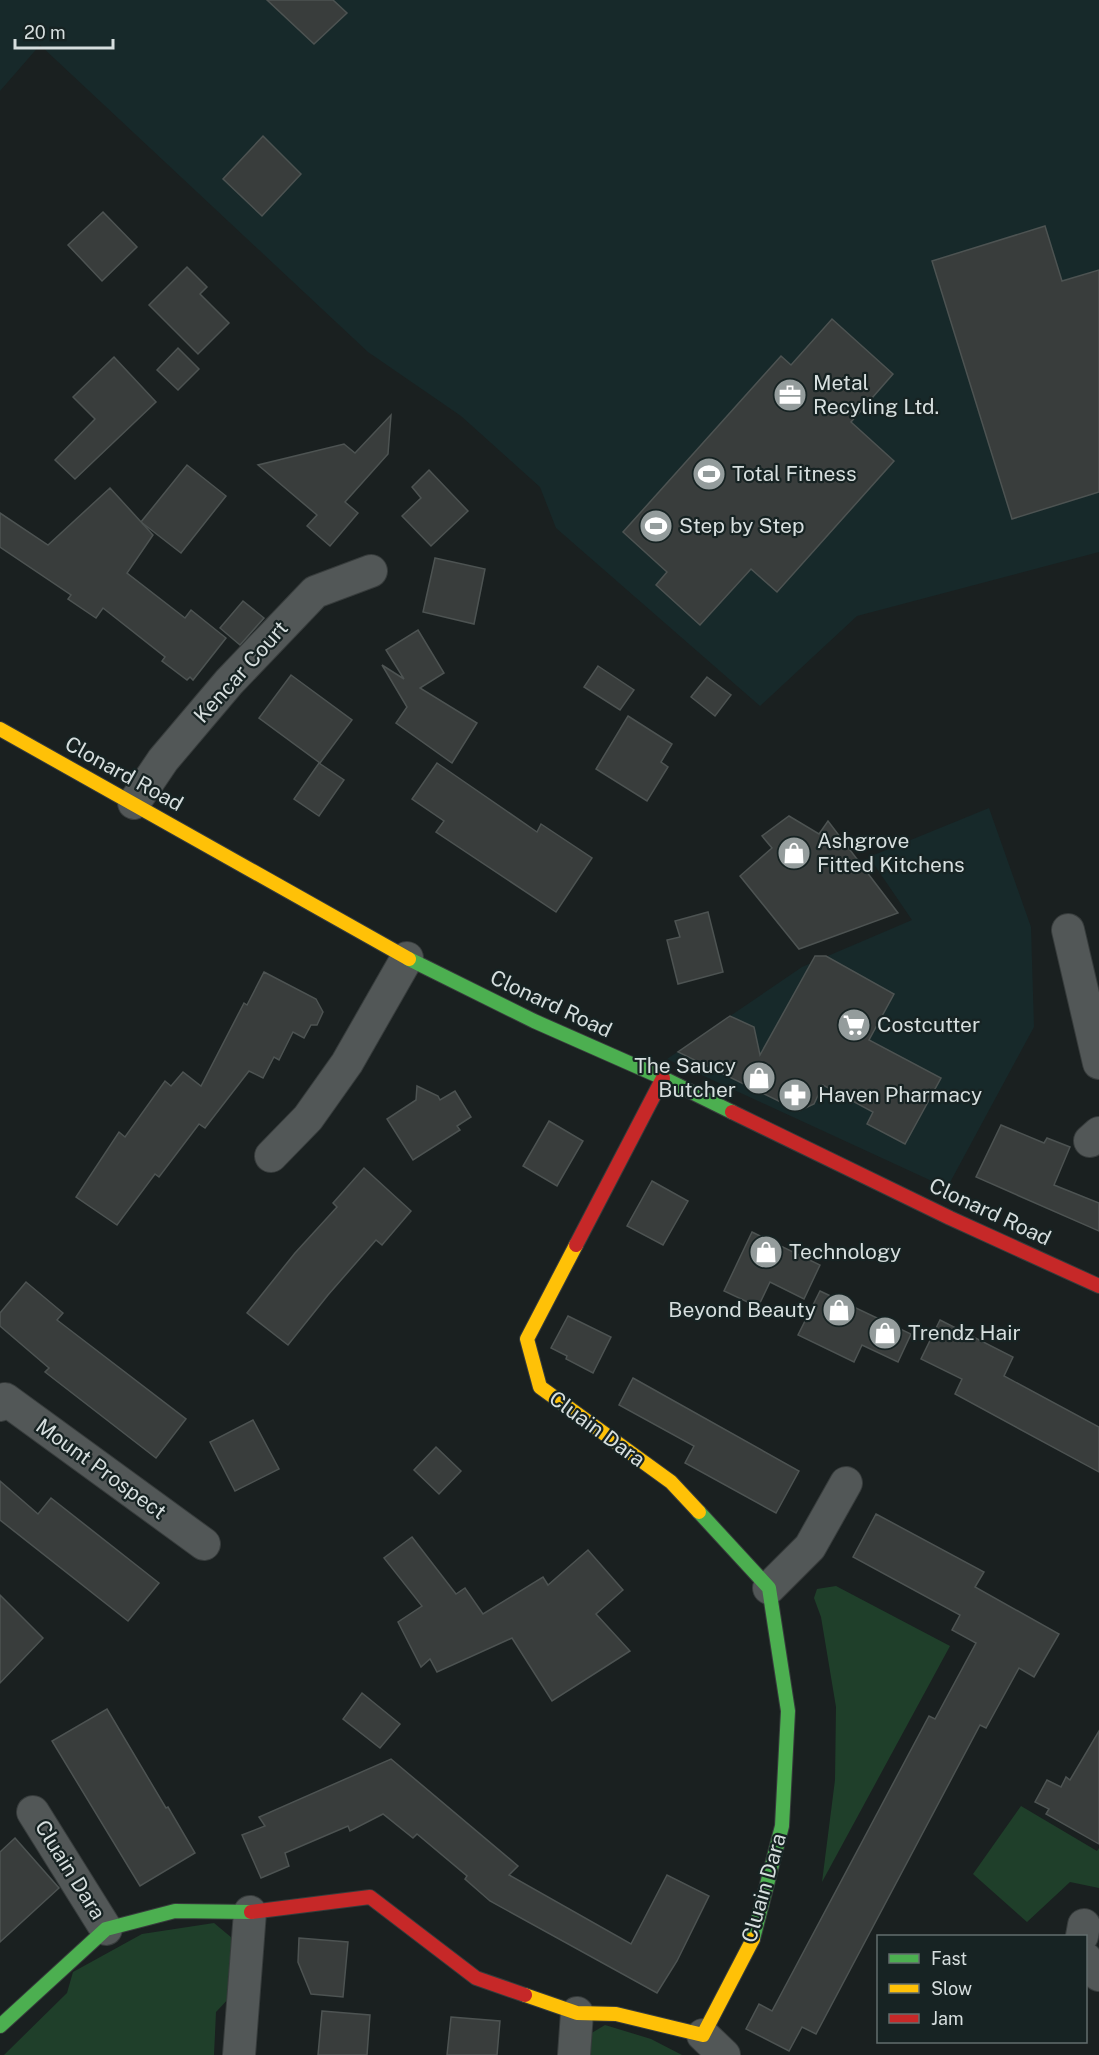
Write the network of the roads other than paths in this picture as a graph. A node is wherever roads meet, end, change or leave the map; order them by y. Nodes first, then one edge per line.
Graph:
1 (371, 571) dead end
2 (0, 729) edge
3 (134, 803) junction
4 (1068, 930) dead end
5 (407, 958) junction
6 (1099, 1064) edge
7 (663, 1078) junction
8 (271, 1156) dead end
9 (1099, 1286) edge
10 (0, 1405) edge
11 (846, 1483) dead end
12 (204, 1544) dead end
13 (769, 1588) junction
14 (33, 1812) dead end
15 (250, 1912) junction
16 (106, 1929) junction
17 (1087, 1960) edge
18 (1099, 1975) edge
19 (577, 2013) junction
20 (0, 2026) edge
21 (713, 2045) edge
22 (239, 2055) edge
23 (574, 2055) edge

1 - 3 street, Kencar Court
2 - 3 street, Clonard Road
3 - 5 street, Clonard Road
4 - 6 street
5 - 7 street, Clonard Road
5 - 8 street
7 - 9 street, Clonard Road
7 - 13 street, Cluain Dara
10 - 12 street, Mount Prospect
11 - 13 street
13 - 21 street, Cluain Dara
14 - 16 street, Cluain Dara
15 - 16 street, Cluain Dara
15 - 19 street, Cluain Dara
15 - 22 street
16 - 20 street, Cluain Dara
17 - 18 street
19 - 21 street, Cluain Dara
19 - 23 street

